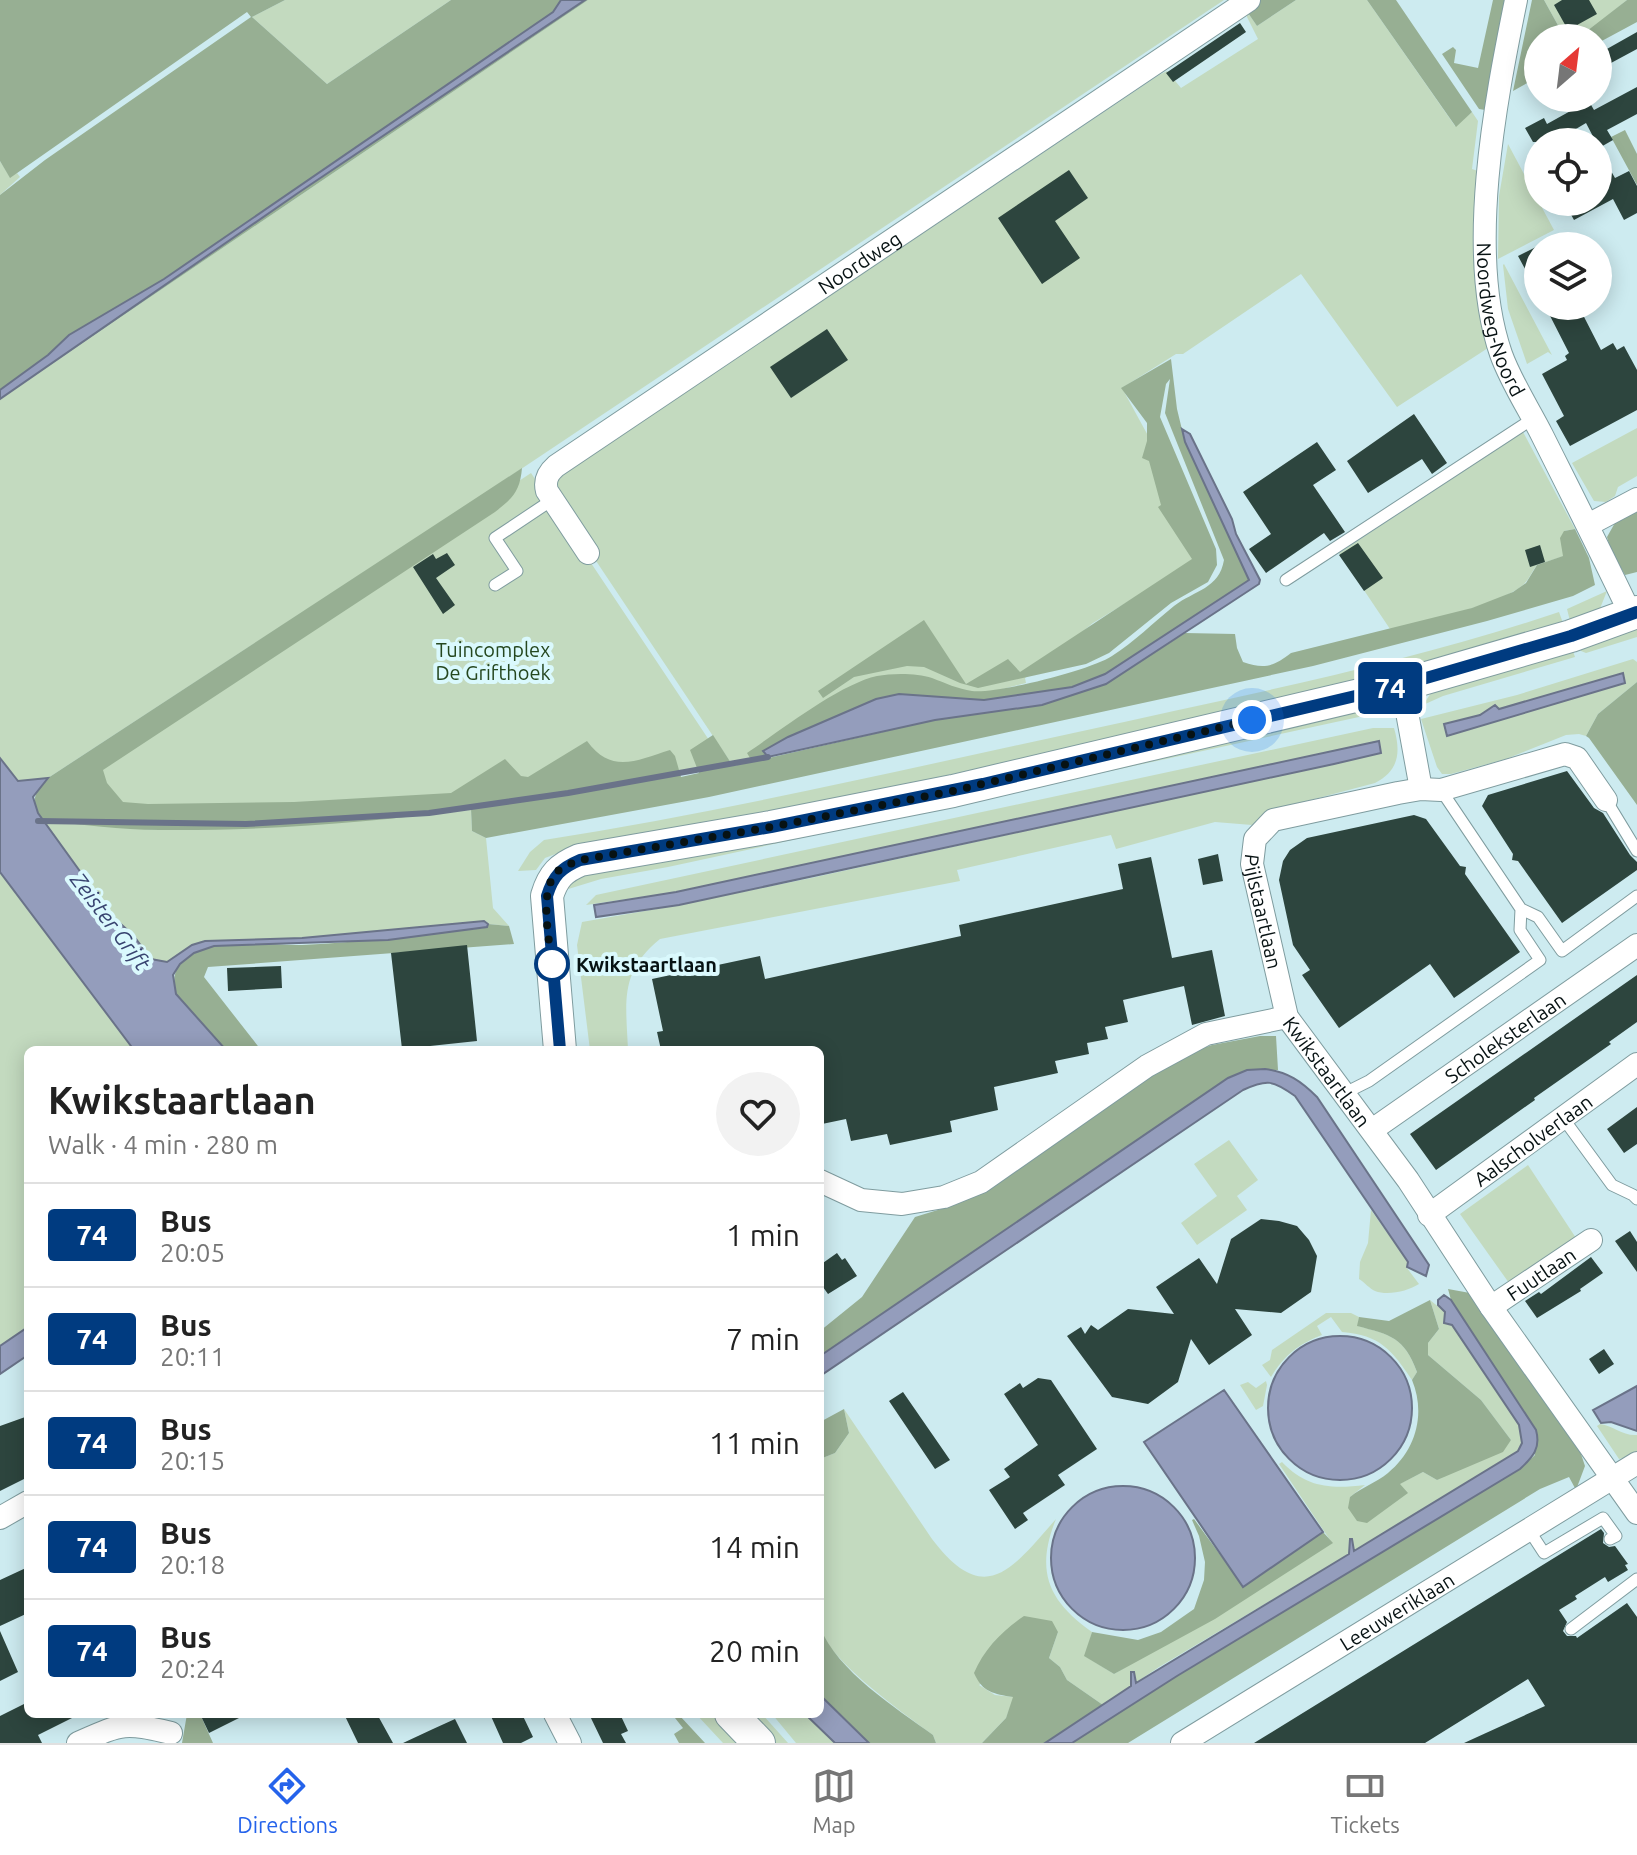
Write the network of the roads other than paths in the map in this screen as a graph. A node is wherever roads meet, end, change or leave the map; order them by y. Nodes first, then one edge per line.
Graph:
1 (1249, 0) edge
2 (1516, 0) edge
3 (1534, 418) junction
4 (1637, 499) edge
5 (552, 500) junction
6 (1588, 525) junction
7 (588, 553) dead end
8 (1286, 580) dead end
9 (495, 585) dead end
10 (1634, 614) edge
11 (1402, 685) junction
12 (1431, 790) junction
13 (1606, 800) joint
14 (1637, 851) edge
15 (1637, 896) edge
16 (1521, 909) junction
17 (1637, 945) edge
18 (1287, 1017) junction
19 (560, 1046) edge
20 (1637, 1064) edge
21 (1345, 1093) junction
22 (1563, 1118) junction
23 (1372, 1130) junction
24 (824, 1183) edge
25 (1637, 1199) edge
26 (1429, 1215) junction
27 (1591, 1240) dead end
28 (1491, 1307) junction
29 (1637, 1463) edge
30 (1611, 1478) junction
31 (24, 1504) edge
32 (1637, 1513) edge
33 (0, 1518) edge
34 (1529, 1530) junction
35 (1610, 1539) dead end
36 (1637, 1579) edge
37 (1571, 1629) dead end
38 (557, 1718) edge
39 (735, 1718) edge
40 (172, 1730) edge
41 (78, 1743) edge
42 (570, 1743) edge
43 (759, 1743) edge
44 (1182, 1743) edge

1 - 5 street, Noordweg
2 - 3 street, Noordweg-Noord
3 - 6 street, Noordweg-Noord
3 - 8 lane
4 - 6 street
5 - 7 street
5 - 9 lane
6 - 10 street, Noordweg-Noord
10 - 11 street
11 - 12 street
11 - 19 street
12 - 13 street, Pijlstaartlaan
12 - 16 lane
12 - 18 street, Pijlstaartlaan
13 - 14 lane
15 - 16 lane
16 - 21 lane
17 - 23 street, Scholeksterlaan
18 - 21 street, Kwikstaartlaan
18 - 24 street, Kwikstaartlaan
20 - 22 street, Aalscholverlaan
21 - 23 street, Kwikstaartlaan
22 - 25 lane
22 - 26 street, Aalscholverlaan
23 - 26 street, Kwikstaartlaan
26 - 28 street, Kwikstaartlaan
27 - 28 street, Fuutlaan
28 - 30 street, Kwikstaartlaan
29 - 30 street, Leeuweriklaan
30 - 32 street, Kwikstaartlaan
30 - 34 street, Leeuweriklaan
31 - 33 street
34 - 35 lane
34 - 44 street, Leeuweriklaan
36 - 37 lane
38 - 42 street
39 - 43 street
40 - 41 street

